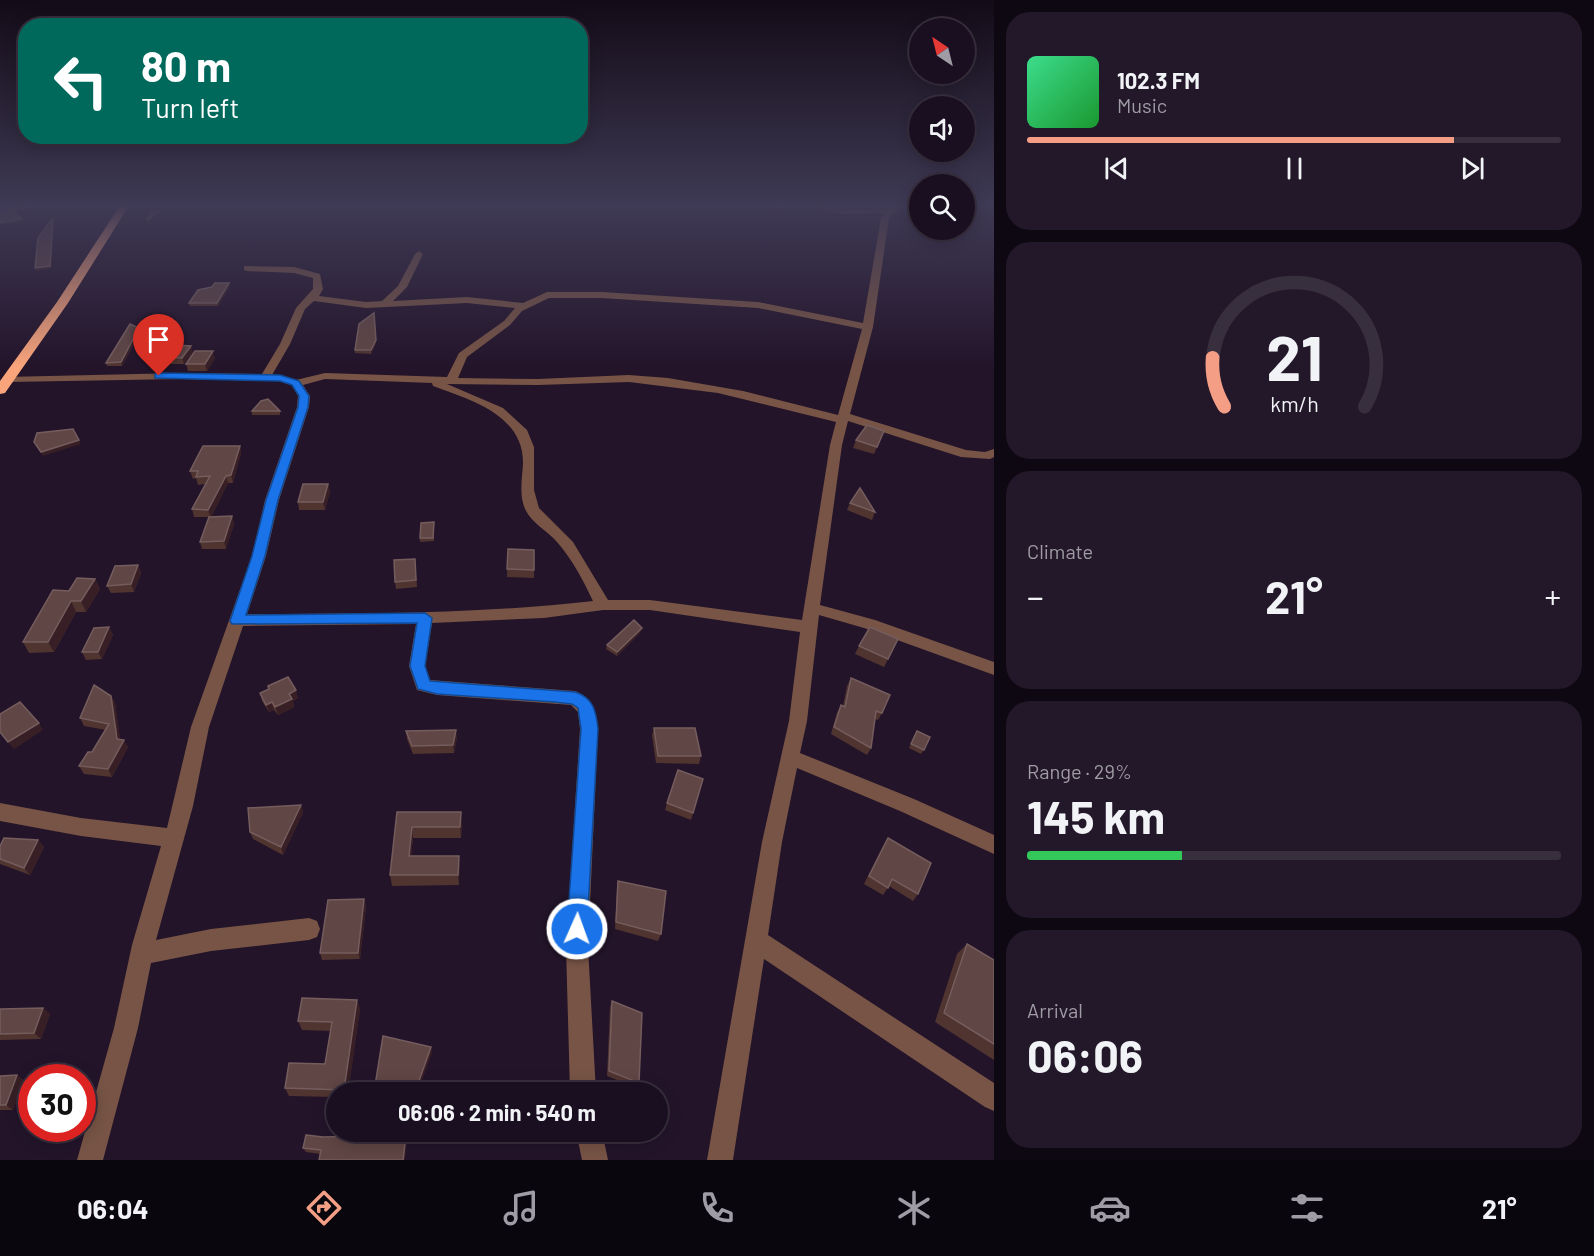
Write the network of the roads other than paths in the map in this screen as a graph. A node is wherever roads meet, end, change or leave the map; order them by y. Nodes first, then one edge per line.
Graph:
1 (91, 258) edge
2 (417, 258) edge
3 (879, 258) edge
4 (248, 268) dead end
5 (311, 298) junction
6 (384, 304) junction
7 (524, 306) junction
8 (868, 327) junction
9 (265, 378) junction
10 (426, 380) junction
11 (451, 380) junction
12 (296, 383) junction
13 (4, 385) edge
14 (843, 418) junction
15 (992, 457) edge
16 (603, 604) junction
17 (812, 608) junction
18 (425, 618) junction
19 (237, 621) junction
20 (809, 627) junction
21 (994, 669) edge
22 (790, 757) junction
23 (0, 812) edge
24 (174, 838) junction
25 (994, 845) edge
26 (309, 929) dead end
27 (756, 940) junction
28 (141, 954) junction
29 (583, 1082) edge
30 (994, 1098) edge
31 (592, 1142) edge
32 (90, 1160) edge
33 (595, 1160) edge
34 (720, 1160) edge

1 - 13 highway
2 - 6 street
3 - 8 street
4 - 5 street
5 - 6 street
5 - 9 street
6 - 7 street
7 - 8 street
7 - 11 street
8 - 14 street
9 - 12 street
9 - 13 street
10 - 11 street
10 - 12 street
10 - 16 street
11 - 14 street
12 - 19 street
14 - 15 street
14 - 17 street
16 - 18 street
16 - 20 street
17 - 20 street
17 - 21 street
18 - 19 street
18 - 29 street
19 - 24 street
20 - 22 street
22 - 25 street
22 - 27 street
23 - 24 street
24 - 28 street
26 - 28 street
27 - 30 street
27 - 34 street
28 - 32 street
31 - 33 street

